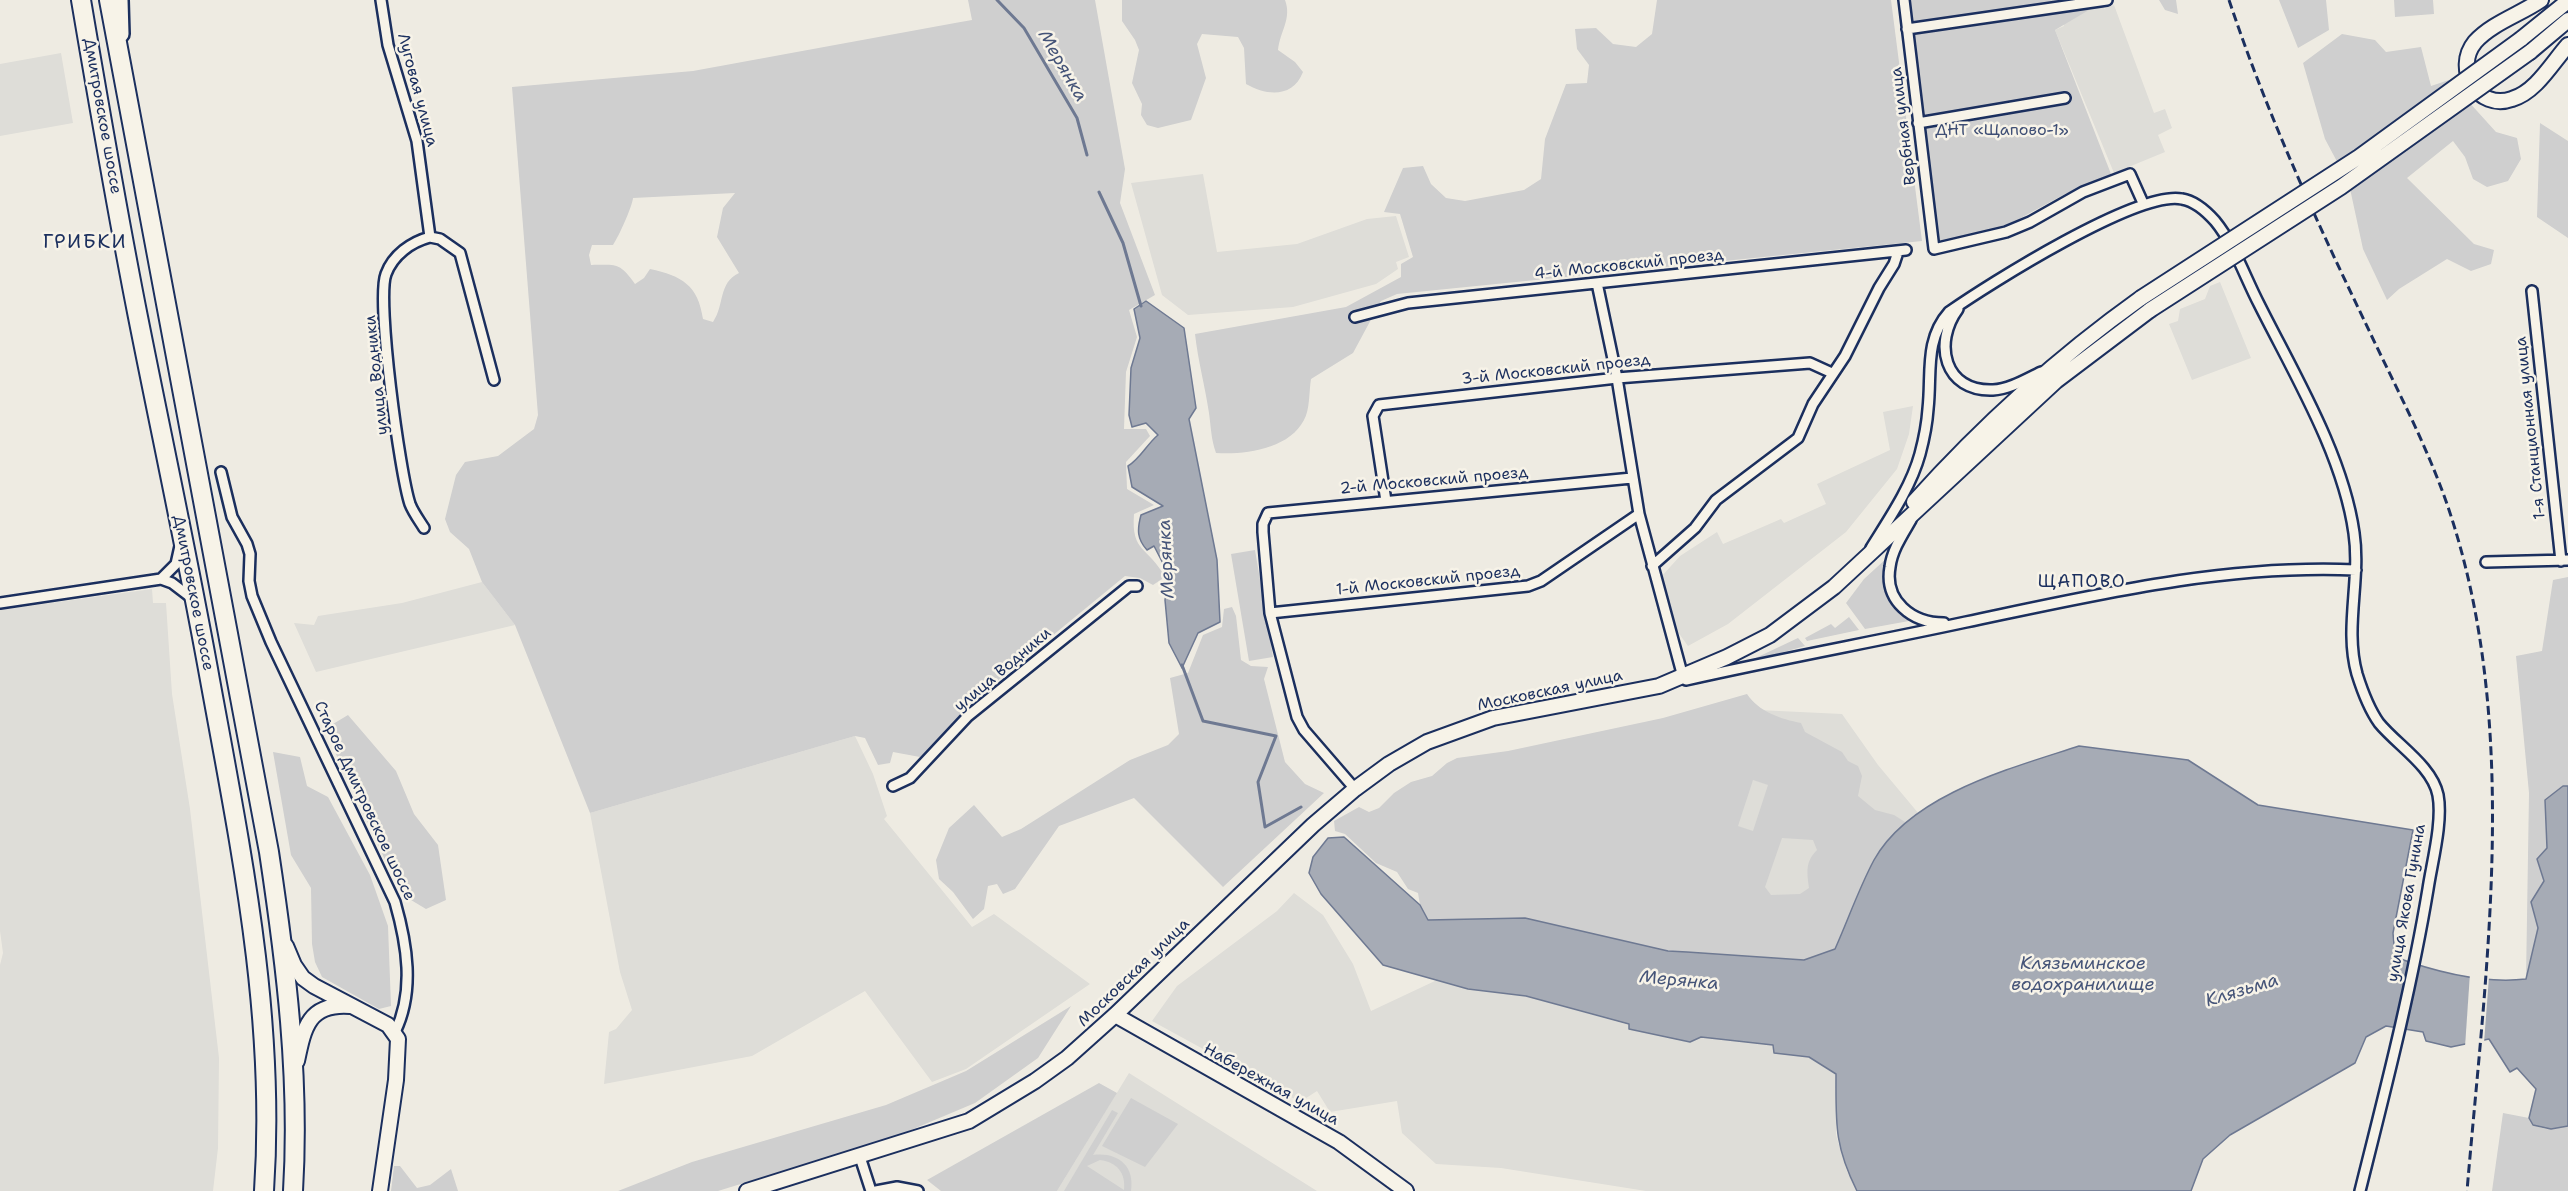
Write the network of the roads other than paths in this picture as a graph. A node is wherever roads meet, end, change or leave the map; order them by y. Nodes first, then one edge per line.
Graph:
1 (73, 0) edge
2 (81, 0) edge
3 (109, 0) edge
4 (120, 0) edge
5 (381, 0) edge
6 (1904, 0) edge
7 (2107, 0) edge
8 (2541, 0) edge
9 (2568, 1) edge
10 (2568, 20) edge
11 (1907, 29) junction
12 (2568, 45) edge
13 (91, 57) junction
14 (121, 67) junction
15 (2065, 98) dead end
16 (1918, 123) junction
17 (2143, 203) junction
18 (430, 237) junction
19 (1597, 283) junction
20 (2532, 291) dead end
21 (1965, 301) junction
22 (1355, 317) dead end
23 (2048, 369) junction
24 (1832, 372) junction
25 (1617, 378) junction
26 (494, 380) dead end
27 (221, 472) dead end
28 (1632, 478) junction
29 (1386, 501) junction
30 (1916, 511) junction
31 (1639, 514) junction
32 (424, 528) dead end
33 (183, 535) junction
34 (1870, 549) junction
35 (2564, 560) edge
36 (2486, 562) dead end
37 (1858, 564) junction
38 (1652, 566) junction
39 (2356, 570) junction
40 (161, 579) junction
41 (1137, 585) dead end
42 (195, 601) junction
43 (0, 603) edge
44 (1270, 613) junction
45 (1964, 622) junction
46 (1683, 677) junction
47 (1659, 686) junction
48 (893, 786) dead end
49 (1355, 789) junction
50 (281, 930) junction
51 (355, 1007) junction
52 (1115, 1015) junction
53 (395, 1032) junction
54 (294, 1071) junction
55 (860, 1157) junction
56 (264, 1191) edge
57 (293, 1191) edge
58 (380, 1191) edge
59 (747, 1191) edge
60 (871, 1191) edge
61 (876, 1191) edge
62 (918, 1191) edge
63 (1406, 1191) edge
64 (2360, 1191) edge

1 - 13 main road
2 - 13 highway, Дмитровское шоссе
3 - 14 highway, Дмитровское шоссе
4 - 14 main road
5 - 18 street, Луговая улица
6 - 11 street, Вербная улица
7 - 11 street
8 - 12 main road
9 - 23 main road, bridge
10 - 30 main road, bridge
11 - 16 street, Вербная улица
13 - 33 highway, Дмитровское шоссе
14 - 50 highway, Дмитровское шоссе
15 - 16 street
16 - 17 street, Вербная улица
17 - 21 street, улица Якова Гунина
17 - 39 street, улица Якова Гунина
18 - 26 street
18 - 32 street, улица Водники
19 - 22 street, 4-й Московский проезд
19 - 24 street, 4-й Московский проезд
19 - 25 street
20 - 35 street, 1-я Станционная улица
21 - 23 street
21 - 34 street, улица Якова Гунина
23 - 34 main road
24 - 25 street, 3-й Московский проезд
24 - 38 street
25 - 28 street
25 - 29 street, 3-й Московский проезд
27 - 53 street, Старое Дмитровское шоссе
28 - 29 street, 2-й Московский проезд
28 - 31 street
29 - 44 street, 2-й Московский проезд
30 - 37 main road
30 - 45 street
31 - 38 street
31 - 44 street, 1-й Московский проезд
33 - 40 street
33 - 42 highway, Дмитровское шоссе
34 - 37 main road
35 - 36 street
37 - 46 main road
38 - 46 street
39 - 45 street, Московская улица
39 - 64 street, улица Якова Гунина
40 - 42 street
40 - 43 street
41 - 48 street, улица Водники
42 - 56 highway, Дмитровское шоссе
44 - 49 street
45 - 47 street, Московская улица
46 - 47 main road
47 - 49 main road, Московская улица
49 - 52 main road, Московская улица
50 - 51 main road
50 - 54 highway, Дмитровское шоссе
51 - 53 main road
51 - 54 main road
52 - 55 main road, Московская улица
52 - 63 main road, Набережная улица
53 - 58 main road, Старое Дмитровское шоссе
54 - 57 highway, Дмитровское шоссе
55 - 59 main road, Московская улица
55 - 60 street
61 - 62 street

